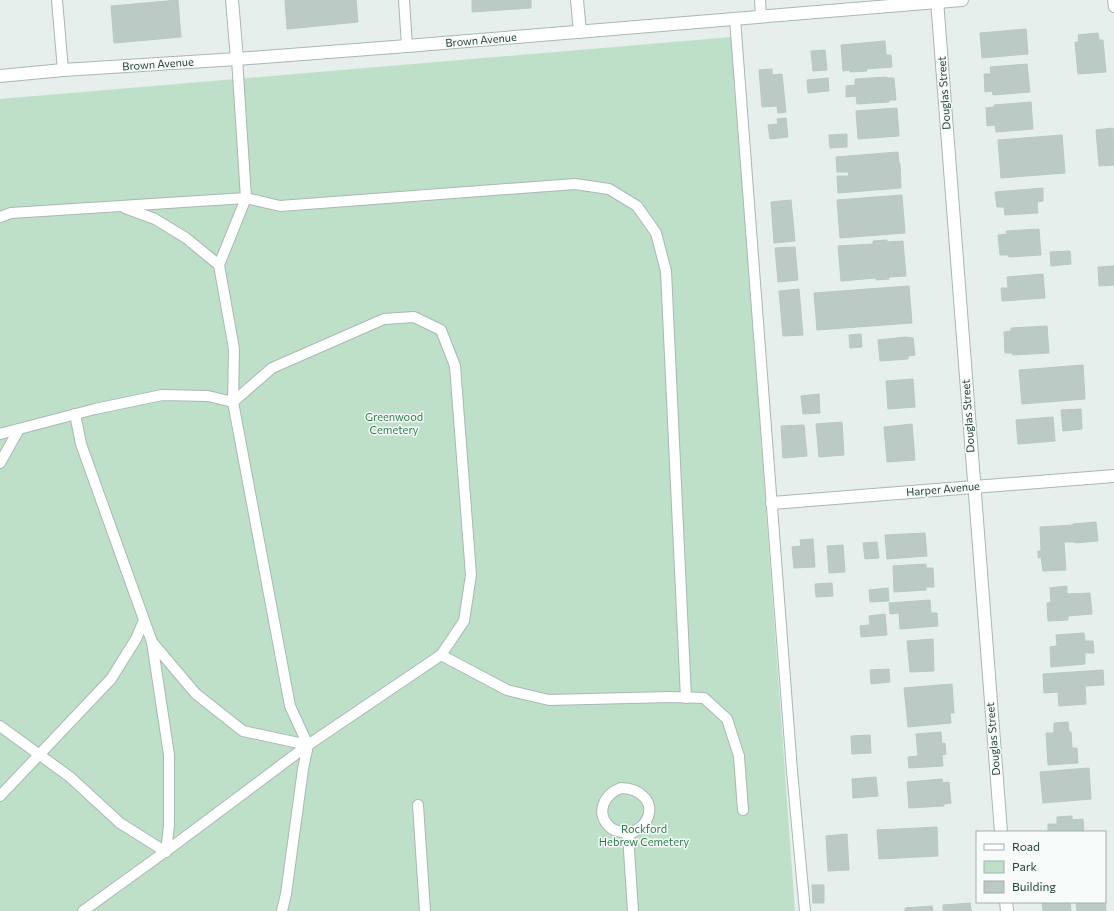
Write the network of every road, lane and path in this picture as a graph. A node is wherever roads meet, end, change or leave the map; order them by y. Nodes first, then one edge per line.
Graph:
1 (57, 0) edge
2 (232, 0) edge
3 (404, 0) edge
4 (577, 0) edge
5 (760, 0) edge
6 (962, 0) edge
7 (1114, 0) edge
8 (937, 1) edge
9 (1114, 7) edge
10 (761, 17) junction
11 (735, 19) junction
12 (580, 32) junction
13 (407, 46) junction
14 (238, 59) junction
15 (63, 70) junction
16 (0, 76) edge
17 (246, 198) junction
18 (121, 206) junction
19 (0, 217) edge
20 (219, 265) junction
21 (232, 402) junction
22 (75, 414) junction
23 (19, 429) junction
24 (0, 434) edge
25 (0, 463) edge
26 (1114, 476) edge
27 (973, 487) junction
28 (772, 503) junction
29 (144, 620) junction
30 (152, 642) junction
31 (441, 656) junction
32 (686, 698) junction
33 (0, 726) edge
34 (308, 745) junction
35 (39, 756) junction
36 (0, 796) edge
37 (418, 805) dead end
38 (743, 810) dead end
39 (1001, 831) edge
40 (628, 835) junction
41 (166, 852) junction
42 (83, 911) edge
43 (282, 911) edge
44 (425, 911) edge
45 (633, 911) edge
46 (805, 911) edge

1 - 15 lane
2 - 14 street
3 - 13 lane
4 - 12 street
5 - 10 lane
6 - 8 street, Brown Avenue
7 - 9 lane
8 - 10 street, Brown Avenue
8 - 27 street, Douglas Street
10 - 11 street, Brown Avenue
11 - 12 street, Brown Avenue
11 - 28 lane
12 - 13 street, Brown Avenue
13 - 14 street, Brown Avenue
14 - 15 street, Brown Avenue
14 - 17 lane
15 - 16 street, Brown Avenue
17 - 18 lane
17 - 20 lane
17 - 32 lane
18 - 19 lane
18 - 20 lane
20 - 21 lane
21 - 22 lane
21 - 31 lane
21 - 34 lane
22 - 23 lane
22 - 29 lane
23 - 24 lane
23 - 25 lane
26 - 27 street, Harper Avenue
27 - 28 street, Harper Avenue
27 - 39 street, Douglas Street
28 - 46 lane
29 - 30 lane
29 - 35 lane
30 - 34 lane
30 - 41 lane
31 - 32 lane
31 - 34 lane
32 - 38 lane
33 - 35 lane
34 - 41 lane
34 - 43 lane
35 - 36 lane
35 - 41 lane
37 - 44 lane
40 - 40 lane
40 - 45 lane
41 - 42 lane

